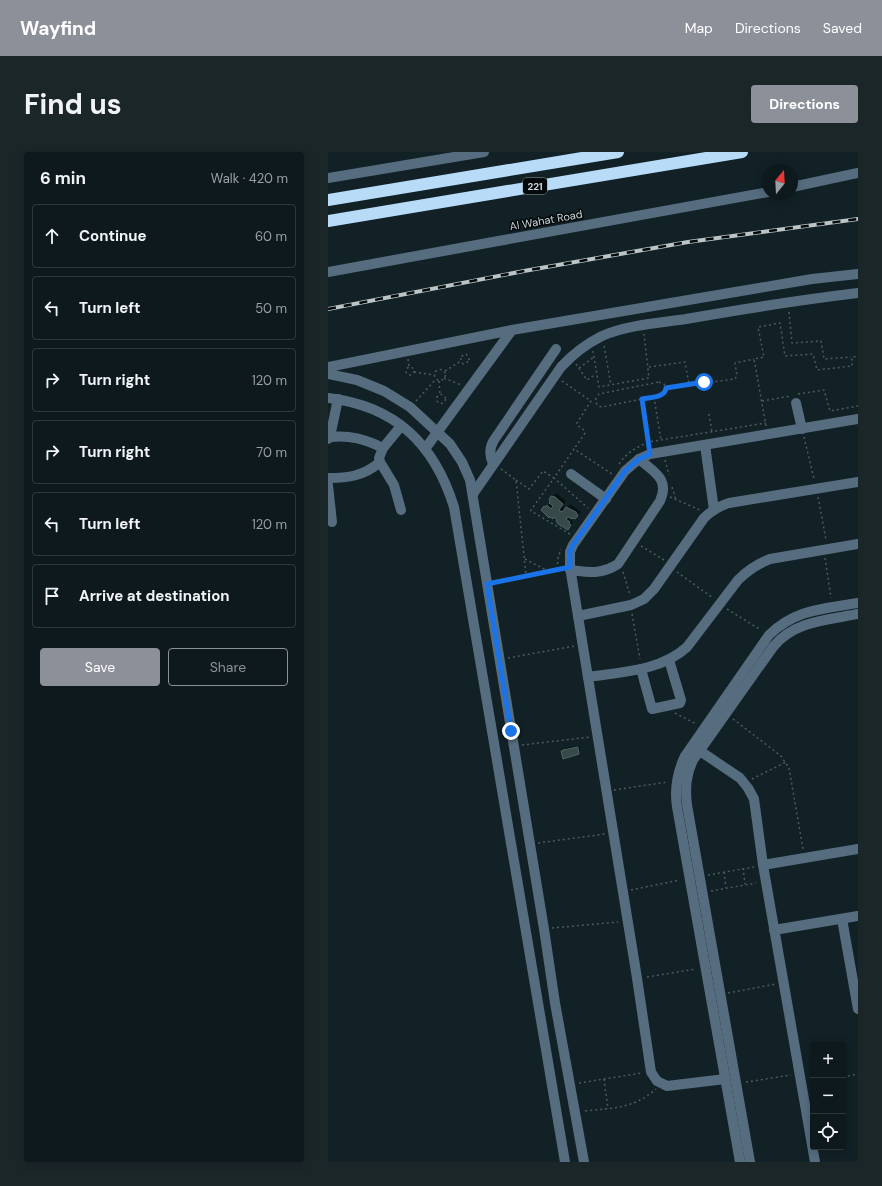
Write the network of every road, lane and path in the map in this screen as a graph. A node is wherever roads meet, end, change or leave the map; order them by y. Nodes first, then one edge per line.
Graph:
1 (484, 152) edge
2 (618, 152) edge
3 (742, 152) edge
4 (858, 173) edge
5 (328, 178) edge
6 (798, 186) edge
7 (762, 193) edge
8 (328, 200) edge
9 (328, 221) edge
10 (328, 272) edge
11 (858, 274) edge
12 (858, 293) edge
13 (787, 302) junction
14 (629, 310) junction
15 (643, 326) junction
16 (632, 328) junction
17 (512, 330) junction
18 (602, 336) junction
19 (591, 342) junction
20 (556, 349) dead end
21 (571, 356) junction
22 (858, 356) edge
23 (594, 357) junction
24 (852, 357) junction
25 (754, 359) junction
26 (461, 361) junction
27 (328, 367) edge
28 (649, 367) junction
29 (579, 368) junction
30 (414, 372) junction
31 (444, 372) junction
32 (328, 374) edge
33 (434, 374) junction
34 (596, 374) junction
35 (555, 376) junction
36 (444, 378) junction
37 (436, 379) junction
38 (439, 381) junction
39 (689, 384) junction
40 (611, 385) junction
41 (469, 388) junction
42 (666, 388) junction
43 (440, 395) junction
44 (654, 397) junction
45 (333, 398) edge
46 (642, 399) junction
47 (591, 401) junction
48 (595, 401) junction
49 (762, 401) junction
50 (796, 403) dead end
51 (858, 406) edge
52 (410, 407) junction
53 (709, 414) dead end
54 (858, 419) edge
55 (401, 426) junction
56 (802, 429) junction
57 (438, 431) junction
58 (768, 435) junction
59 (329, 438) edge
60 (709, 444) junction
61 (383, 448) junction
62 (574, 448) dead end
63 (425, 449) junction
64 (663, 452) junction
65 (650, 454) junction
66 (639, 459) junction
67 (380, 462) junction
68 (493, 464) junction
69 (571, 474) dead end
70 (328, 478) edge
71 (858, 482) edge
72 (328, 485) edge
73 (473, 494) junction
74 (663, 494) junction
75 (606, 499) junction
76 (401, 510) dead end
77 (588, 510) dead end
78 (711, 511) junction
79 (332, 522) dead end
80 (580, 536) junction
81 (633, 541) junction
82 (858, 544) edge
83 (823, 549) junction
84 (524, 558) junction
85 (619, 562) junction
86 (670, 565) junction
87 (570, 568) junction
88 (548, 571) junction
89 (526, 575) junction
90 (487, 584) junction
91 (489, 598) junction
92 (470, 601) junction
93 (858, 603) edge
94 (720, 604) junction
95 (632, 605) junction
96 (833, 607) junction
97 (858, 614) edge
98 (578, 616) junction
99 (769, 635) junction
100 (583, 645) junction
101 (499, 660) junction
102 (669, 660) junction
103 (641, 669) junction
104 (588, 677) junction
105 (745, 678) junction
106 (665, 706) junction
107 (727, 714) junction
108 (705, 727) junction
109 (597, 736) junction
110 (513, 746) junction
111 (700, 751) junction
112 (786, 762) junction
113 (676, 781) junction
114 (745, 783) junction
115 (606, 791) junction
116 (686, 829) junction
117 (613, 833) junction
118 (530, 844) junction
119 (858, 849) edge
120 (805, 858) junction
121 (763, 865) junction
122 (743, 868) junction
123 (724, 872) junction
124 (695, 877) junction
125 (766, 881) junction
126 (746, 885) junction
127 (727, 888) junction
128 (623, 891) junction
129 (702, 893) junction
130 (858, 916) edge
131 (842, 919) junction
132 (628, 921) junction
133 (544, 929) junction
134 (774, 930) junction
135 (706, 968) junction
136 (855, 977) edge
137 (637, 978) junction
138 (783, 982) junction
139 (717, 993) junction
140 (555, 1003) junction
141 (538, 1006) junction
142 (858, 1009) edge
143 (651, 1072) junction
144 (799, 1074) junction
145 (858, 1074) edge
146 (846, 1076) edge
147 (604, 1079) junction
148 (725, 1079) junction
149 (571, 1084) junction
150 (662, 1084) junction
151 (736, 1084) junction
152 (608, 1109) junction
153 (576, 1112) junction
154 (565, 1162) edge
155 (584, 1162) edge
156 (740, 1162) edge
157 (750, 1162) edge
158 (815, 1162) edge

1 - 5 street
2 - 8 highway, 221
3 - 9 highway, 221
4 - 6 street
7 - 10 street, Al Wahat Road
11 - 14 street
12 - 13 street
13 - 15 street
13 - 24 path
14 - 16 street
14 - 17 street
15 - 16 street
15 - 28 path
16 - 18 street
17 - 27 street
17 - 41 street
18 - 19 street
18 - 40 path
19 - 21 street
19 - 23 path
20 - 68 street
21 - 29 path
21 - 35 street
22 - 24 path
23 - 29 path
23 - 34 path
24 - 25 path
25 - 39 path
25 - 49 path
26 - 26 path
26 - 31 path
28 - 39 path
28 - 40 path
29 - 34 path
30 - 30 path
30 - 33 path
31 - 33 path
31 - 36 path
32 - 52 street
33 - 37 path
34 - 40 path
35 - 47 path
35 - 68 street
36 - 38 path
36 - 41 path
37 - 38 path
37 - 52 path
38 - 43 path
39 - 42 path
41 - 57 street
42 - 44 path
42 - 48 path
43 - 43 path
44 - 46 path
44 - 64 path
45 - 55 street
45 - 59 street
46 - 48 path
46 - 65 path
47 - 48 path
47 - 62 path
49 - 51 path
49 - 58 path
50 - 56 street
52 - 57 street
53 - 60 path
54 - 56 street
55 - 61 street
55 - 63 street
56 - 58 street
57 - 63 street
57 - 73 street
58 - 60 street
59 - 61 street
60 - 64 street
60 - 78 street
61 - 67 street
63 - 92 street
64 - 65 street
65 - 66 street
66 - 74 street
66 - 75 street
67 - 70 street
67 - 76 street
68 - 73 street
68 - 84 path
69 - 75 street
71 - 78 street
72 - 79 street
73 - 90 street
74 - 78 path
74 - 81 street
75 - 80 street
77 - 80 path
78 - 86 street
80 - 87 street
81 - 85 street
81 - 86 path
82 - 83 street
83 - 94 street
83 - 96 path
84 - 88 path
84 - 89 path
85 - 87 street
85 - 95 path
86 - 94 path
86 - 95 street
87 - 88 path
87 - 98 street
88 - 89 path
89 - 90 path
90 - 91 street
91 - 92 street
91 - 101 street
92 - 141 street
93 - 96 street
94 - 99 path
94 - 102 street
95 - 98 street
95 - 103 path
96 - 99 street
97 - 105 street
98 - 100 street
99 - 105 street
100 - 101 path
100 - 104 street
101 - 110 street
102 - 103 street
102 - 106 street
103 - 104 street
103 - 106 street
104 - 109 street
105 - 107 street
105 - 108 street
106 - 108 path
107 - 111 street
107 - 112 path
108 - 113 street
109 - 110 path
109 - 115 street
110 - 118 street
111 - 114 street
111 - 116 street
112 - 114 path
112 - 120 path
113 - 115 path
113 - 116 street
114 - 121 street
115 - 117 street
116 - 124 street
117 - 118 path
117 - 128 street
118 - 133 street
119 - 120 street
120 - 121 street
121 - 122 path
121 - 125 street
122 - 123 path
122 - 126 path
123 - 124 path
123 - 127 path
124 - 128 path
124 - 129 street
124 - 135 street
125 - 126 path
125 - 134 street
126 - 127 path
127 - 129 path
128 - 132 street
129 - 139 street
130 - 131 street
131 - 134 street
131 - 136 street
132 - 133 path
132 - 137 street
133 - 140 street
134 - 138 street
135 - 137 path
135 - 139 street
136 - 142 street
137 - 143 street
138 - 139 path
138 - 144 street
139 - 148 street
139 - 151 street
140 - 141 street
140 - 149 street
141 - 154 street
143 - 147 path
143 - 150 street
144 - 151 path
144 - 158 street
145 - 146 path
147 - 149 path
147 - 152 path
148 - 150 street
148 - 156 street
149 - 153 street
150 - 152 path
151 - 157 street
152 - 153 path
153 - 155 street

